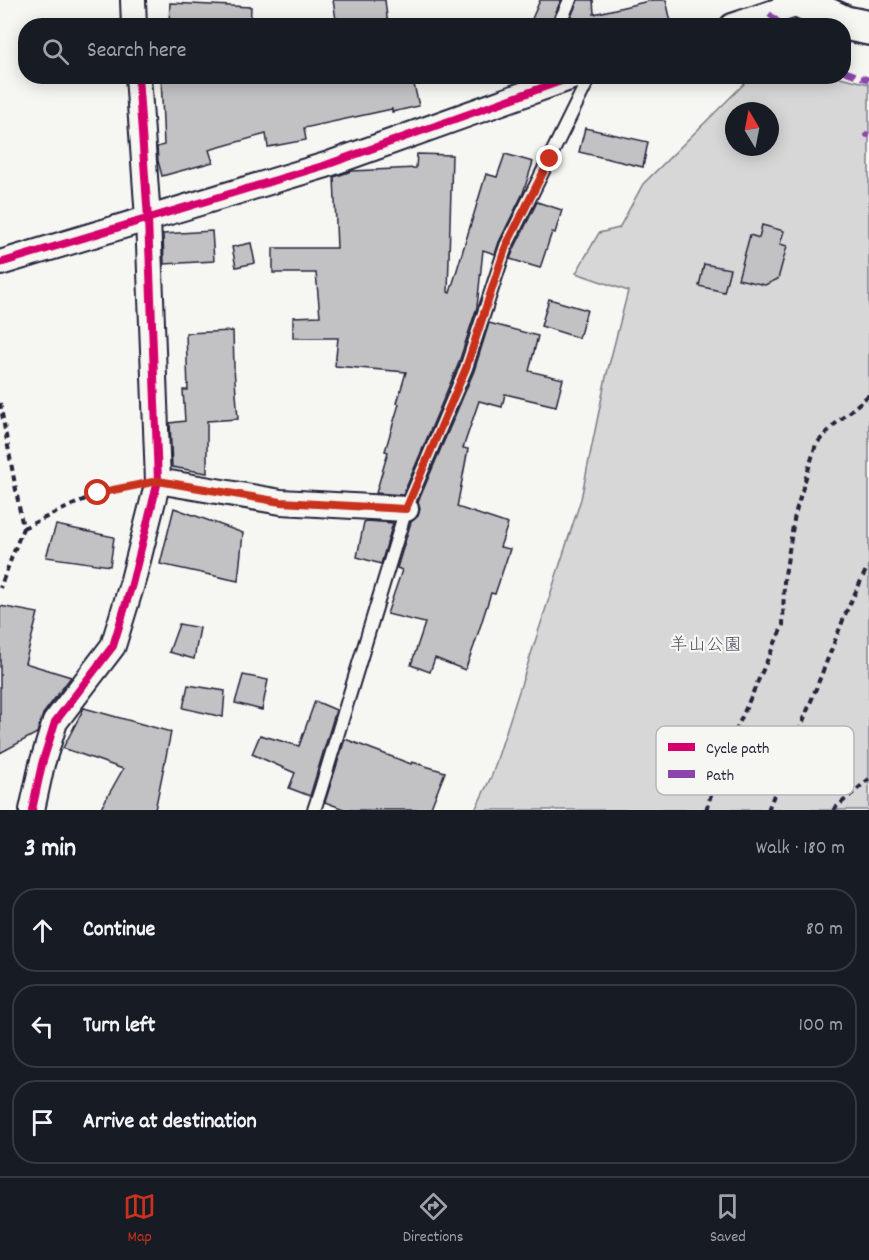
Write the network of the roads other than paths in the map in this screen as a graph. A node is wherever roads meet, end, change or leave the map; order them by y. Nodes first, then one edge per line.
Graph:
1 (133, 0) edge
2 (570, 0) edge
3 (798, 2) edge
4 (134, 18) edge
5 (562, 18) edge
6 (754, 18) edge
7 (834, 18) edge
8 (851, 24) edge
9 (869, 28) edge
10 (139, 84) edge
11 (533, 84) edge
12 (586, 84) edge
13 (148, 219) junction
14 (0, 263) edge
15 (158, 481) junction
16 (406, 509) junction
17 (32, 810) edge
18 (314, 810) edge

1 - 4 street
2 - 5 lane
3 - 6 street
3 - 7 highway
8 - 9 highway
10 - 13 street
11 - 13 street
12 - 16 lane
13 - 14 street
13 - 15 street
15 - 16 street
15 - 17 street
16 - 18 lane

